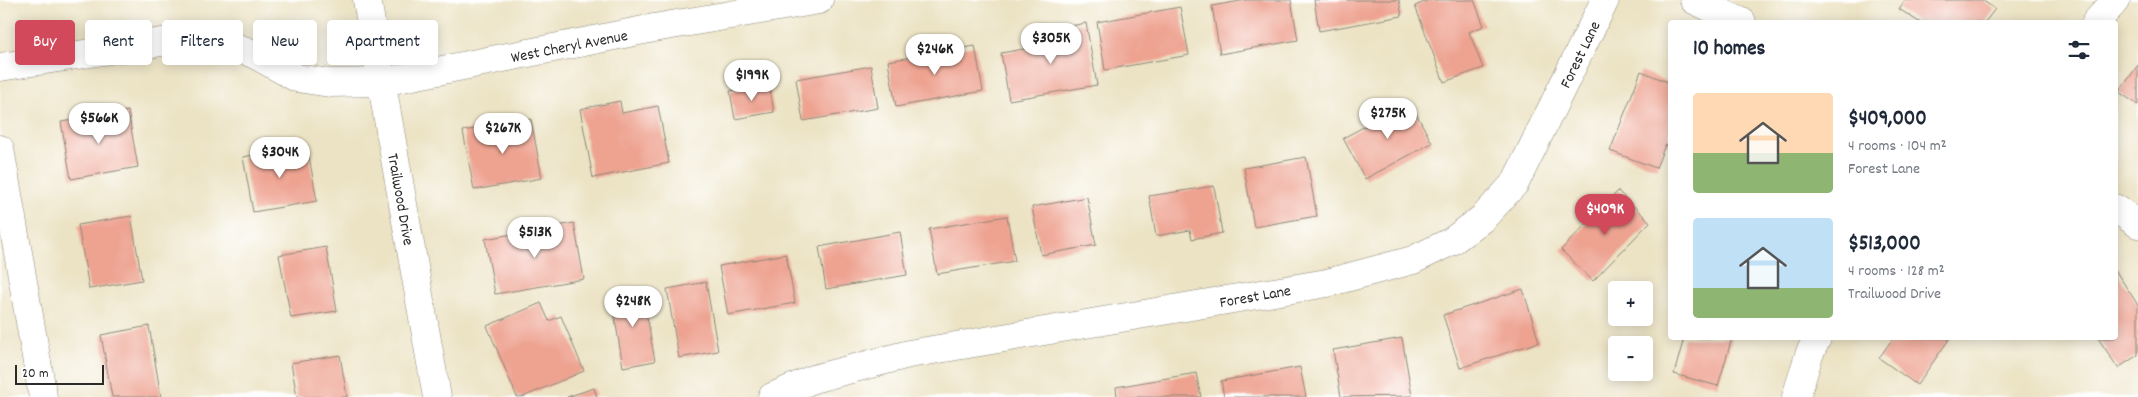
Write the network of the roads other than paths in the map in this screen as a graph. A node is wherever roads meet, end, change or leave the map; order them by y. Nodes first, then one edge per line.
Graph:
1 (367, 0) edge
2 (819, 0) edge
3 (1605, 0) edge
4 (1694, 0) edge
5 (1738, 20) edge
6 (0, 67) edge
7 (382, 82) junction
8 (0, 149) edge
9 (2118, 210) edge
10 (2138, 224) edge
11 (1817, 340) edge
12 (43, 397) edge
13 (437, 397) edge
14 (772, 397) edge
15 (1796, 397) edge

1 - 7 street, Trailwood Drive
2 - 7 street, West Cheryl Avenue
3 - 14 street, Forest Lane
4 - 5 street
6 - 7 street, West Cheryl Avenue
7 - 13 street, Trailwood Drive
8 - 12 street
9 - 10 street
11 - 15 street

